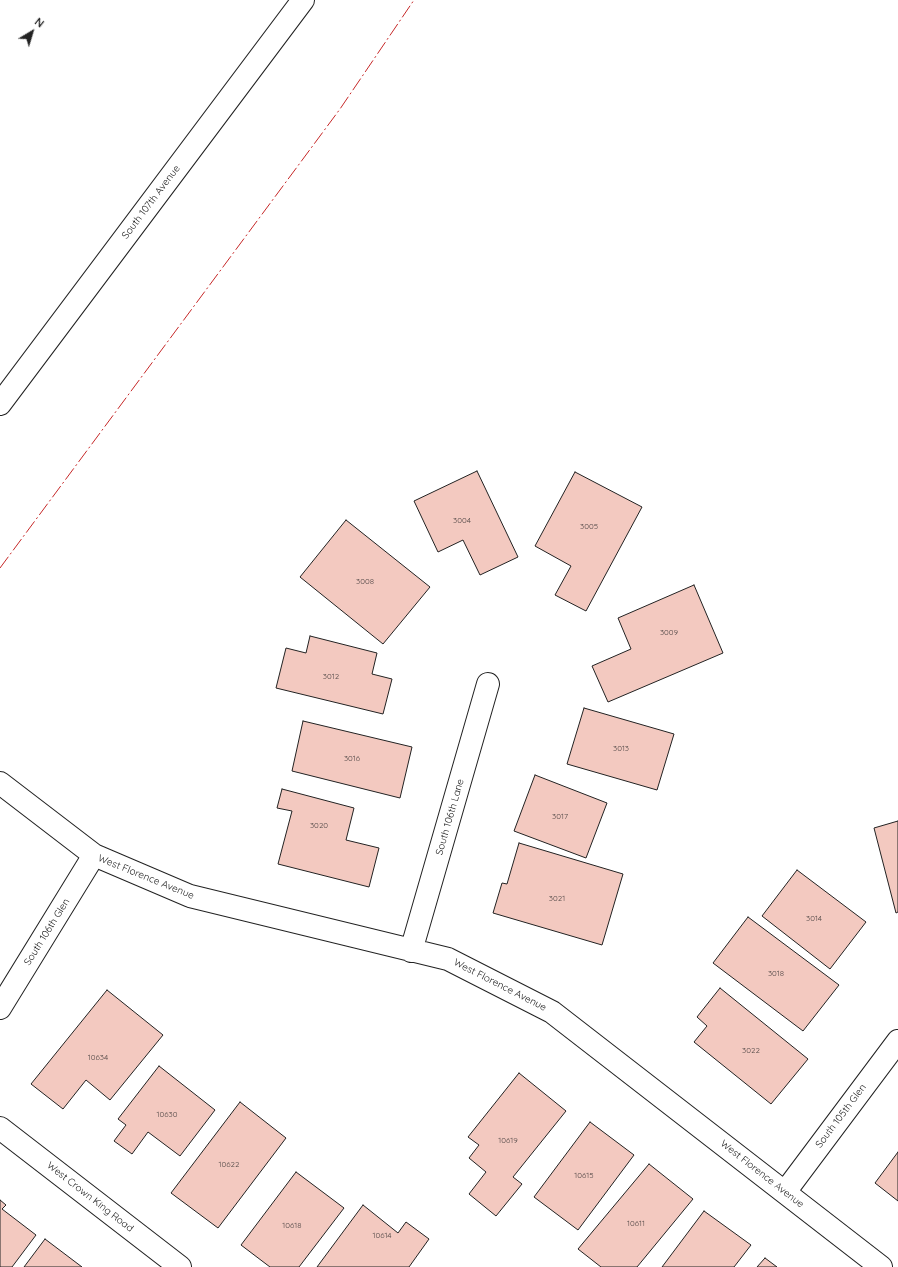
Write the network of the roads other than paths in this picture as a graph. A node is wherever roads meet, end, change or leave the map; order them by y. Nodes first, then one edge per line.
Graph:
1 (303, 0) edge
2 (0, 404) edge
3 (488, 684) dead end
4 (0, 783) edge
5 (94, 855) junction
6 (411, 951) junction
7 (0, 1008) edge
8 (898, 1041) edge
9 (0, 1128) edge
10 (785, 1192) junction
11 (180, 1267) edge
12 (880, 1267) edge

1 - 2 street, South 107th Avenue
3 - 6 street, South 106th Lane
4 - 5 street, West Florence Avenue
5 - 6 street, West Florence Avenue
5 - 7 street, South 106th Glen
6 - 10 street, West Florence Avenue
8 - 10 street, South 105th Glen
9 - 11 street, West Crown King Road
10 - 12 street, West Florence Avenue

